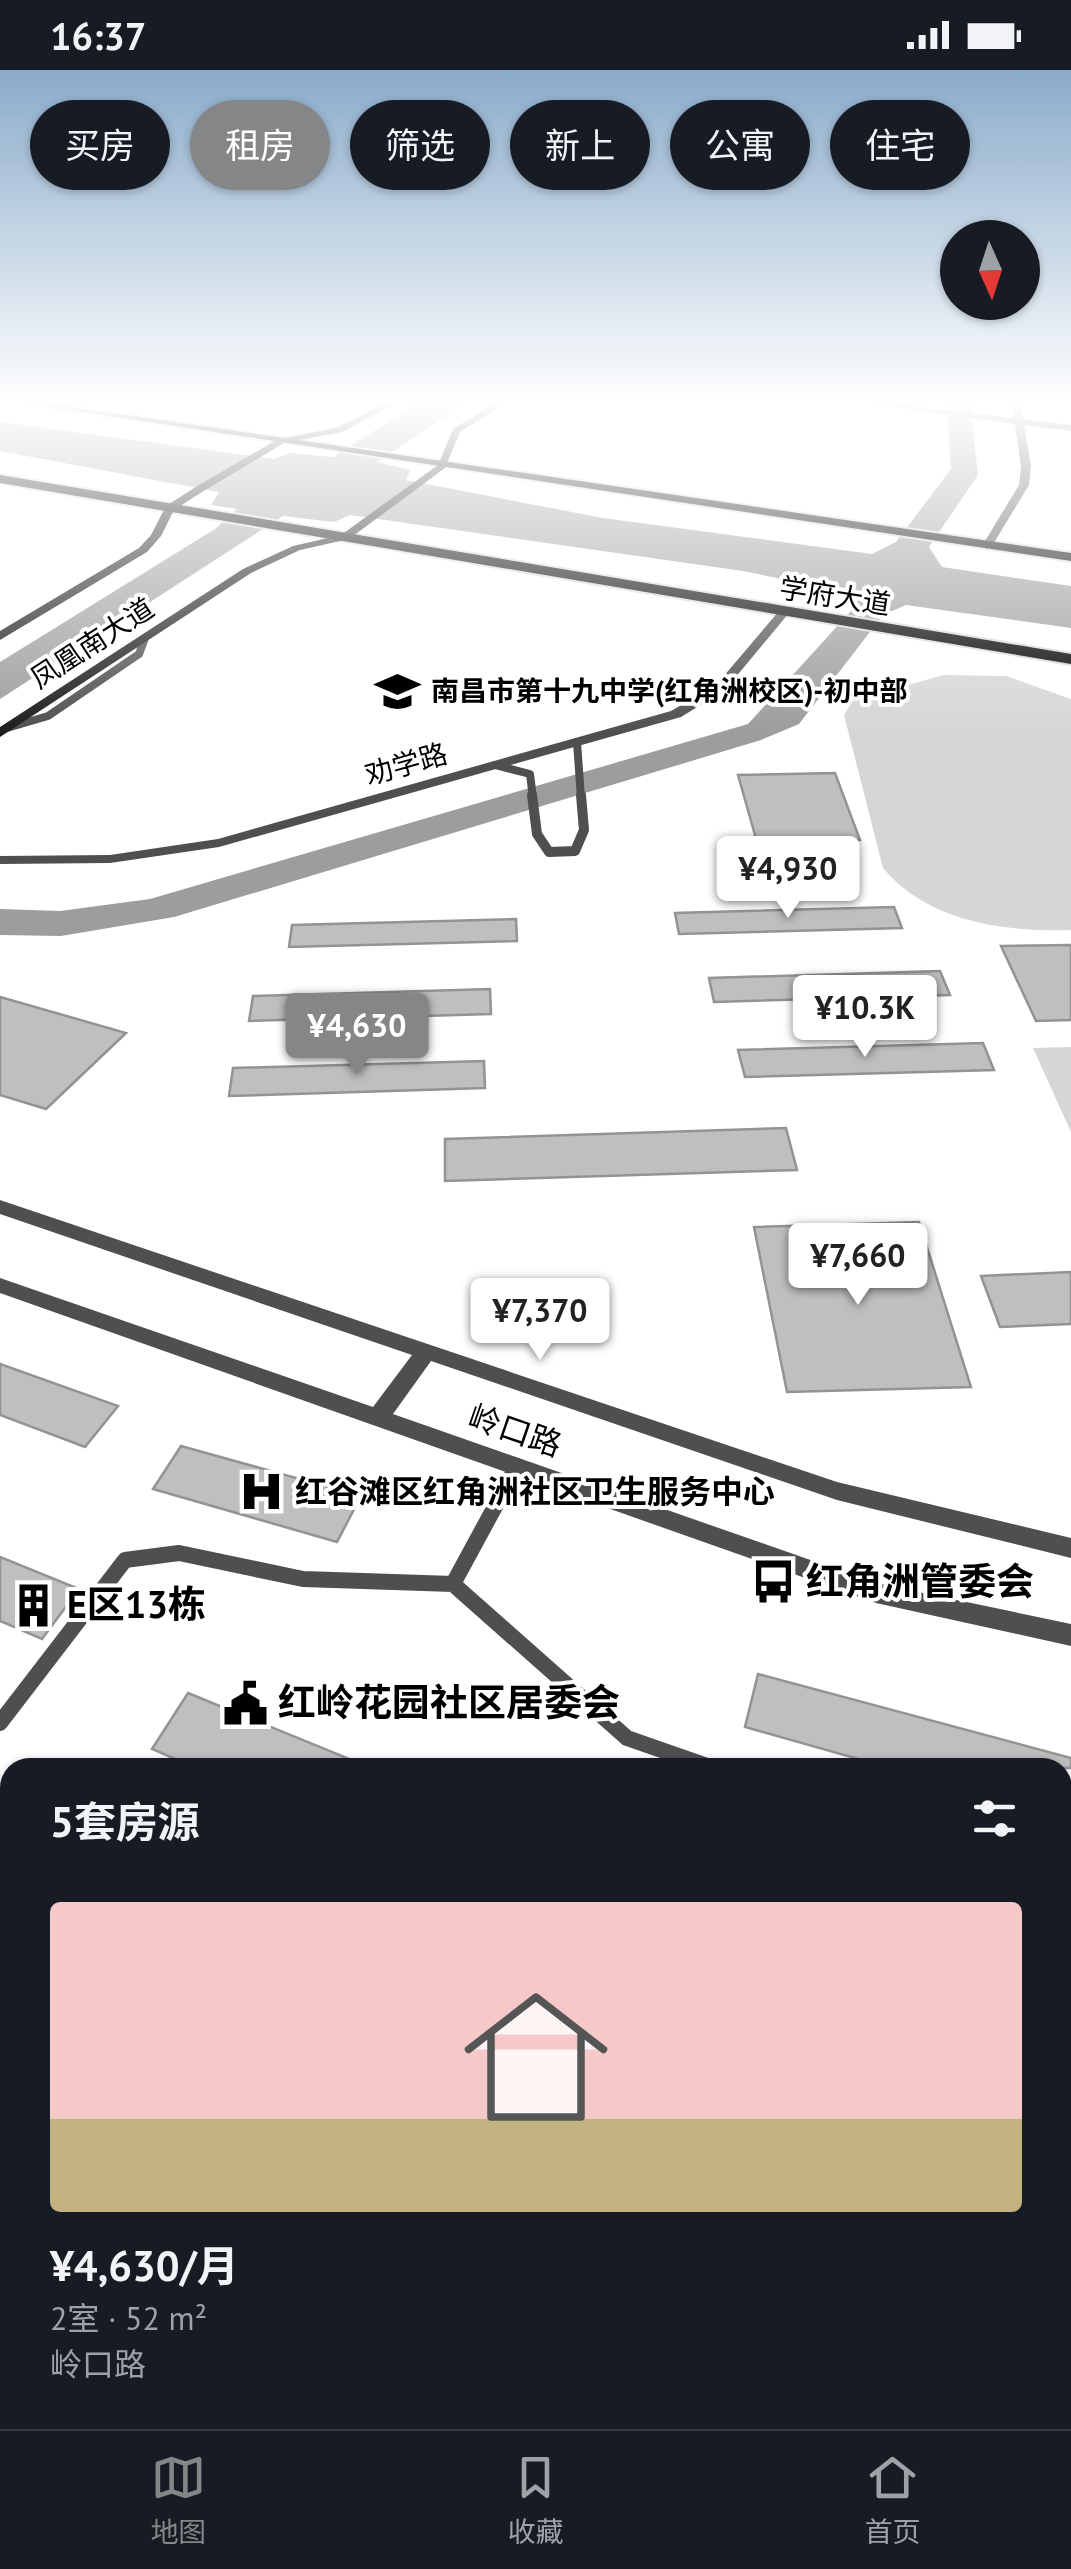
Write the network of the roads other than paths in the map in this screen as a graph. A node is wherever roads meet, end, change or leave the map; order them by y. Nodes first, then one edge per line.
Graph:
1 (167, 513) edge
2 (201, 513) edge
3 (378, 513) edge
4 (758, 513) edge
5 (1007, 513) edge
6 (345, 537) junction
7 (987, 546) junction
8 (1071, 558) edge
9 (784, 614) junction
10 (0, 636) edge
11 (1071, 659) edge
12 (3, 731) edge
13 (578, 745) junction
14 (495, 765) junction
15 (0, 860) edge
16 (0, 1206) edge
17 (0, 1285) edge
18 (427, 1352) junction
19 (378, 1418) junction
20 (516, 1466) junction
21 (1071, 1548) edge
22 (453, 1584) junction
23 (1071, 1635) edge
24 (0, 1723) edge
25 (684, 1758) edge

1 - 10 main road, 凤凰南大道
2 - 6 main road, 学府大道
3 - 6 main road, 凤凰南大道
4 - 7 main road
5 - 7 street
6 - 9 main road, 学府大道
6 - 12 main road, 凤凰南大道
7 - 8 main road
9 - 11 main road, 学府大道
9 - 13 street, 劝学路
13 - 14 street, 劝学路
13 - 14 lane
14 - 15 street, 劝学路
16 - 18 street, 岭口路
17 - 19 street, 岭口路
18 - 19 street
18 - 21 street, 岭口路
19 - 20 street, 岭口路
20 - 22 lane
20 - 23 street, 岭口路
22 - 24 lane
22 - 25 lane

